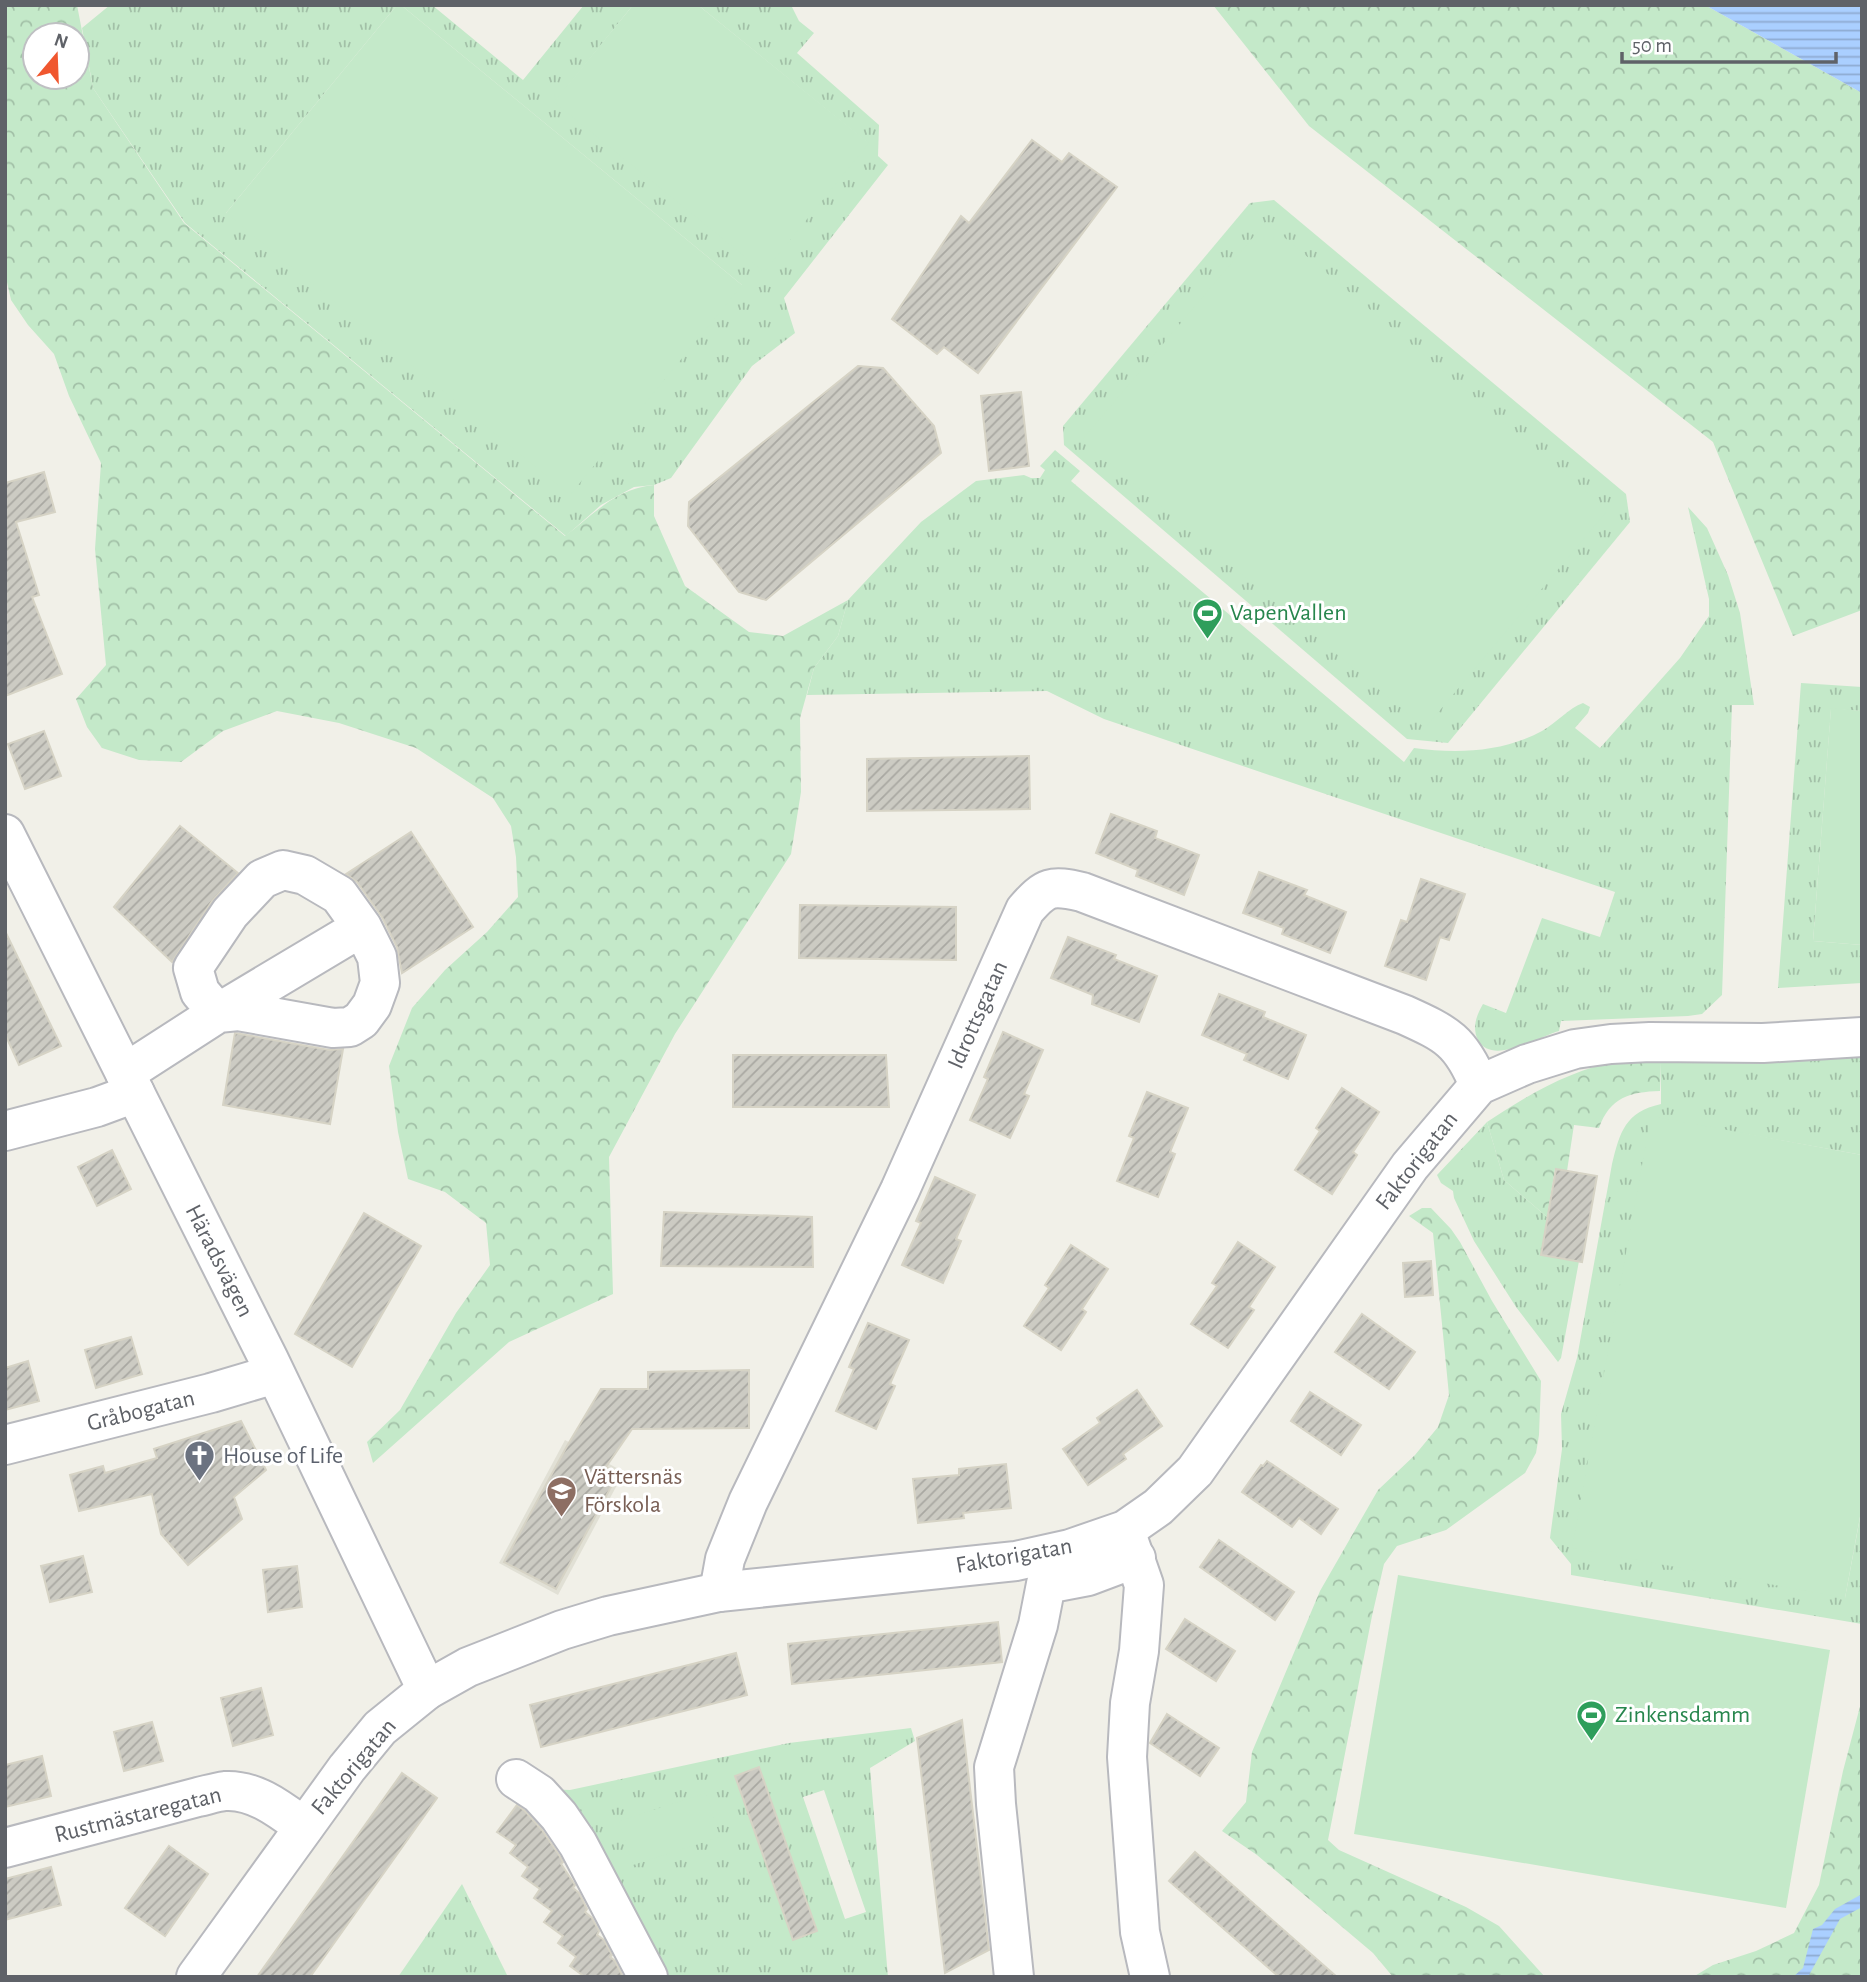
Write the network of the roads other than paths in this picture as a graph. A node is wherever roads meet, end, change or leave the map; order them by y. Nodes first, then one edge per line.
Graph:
1 (5, 834) edge
2 (362, 927) junction
3 (218, 1013) junction
4 (1862, 1037) edge
5 (130, 1083) junction
6 (1479, 1085) junction
7 (5, 1131) edge
8 (275, 1374) junction
9 (5, 1445) edge
10 (1131, 1544) junction
11 (719, 1592) junction
12 (427, 1690) junction
13 (516, 1779) dead end
14 (304, 1828) junction
15 (5, 1848) edge
16 (196, 1977) edge
17 (648, 1977) edge
18 (1014, 1977) edge
19 (1150, 1977) edge

1 - 5 street, Häradsvägen
2 - 3 street
2 - 3 street
2 - 3 street
3 - 5 street
4 - 6 street, Faktorigatan
5 - 7 street
5 - 8 street, Häradsvägen
6 - 10 street, Faktorigatan
6 - 11 street, Idrottsgatan
8 - 9 street, Gråbogatan
8 - 12 street, Häradsvägen
10 - 11 street, Faktorigatan
10 - 18 street
10 - 19 street
11 - 12 street, Faktorigatan
12 - 14 street, Faktorigatan
13 - 17 street
14 - 15 street, Rustmästaregatan
14 - 16 street, Faktorigatan

